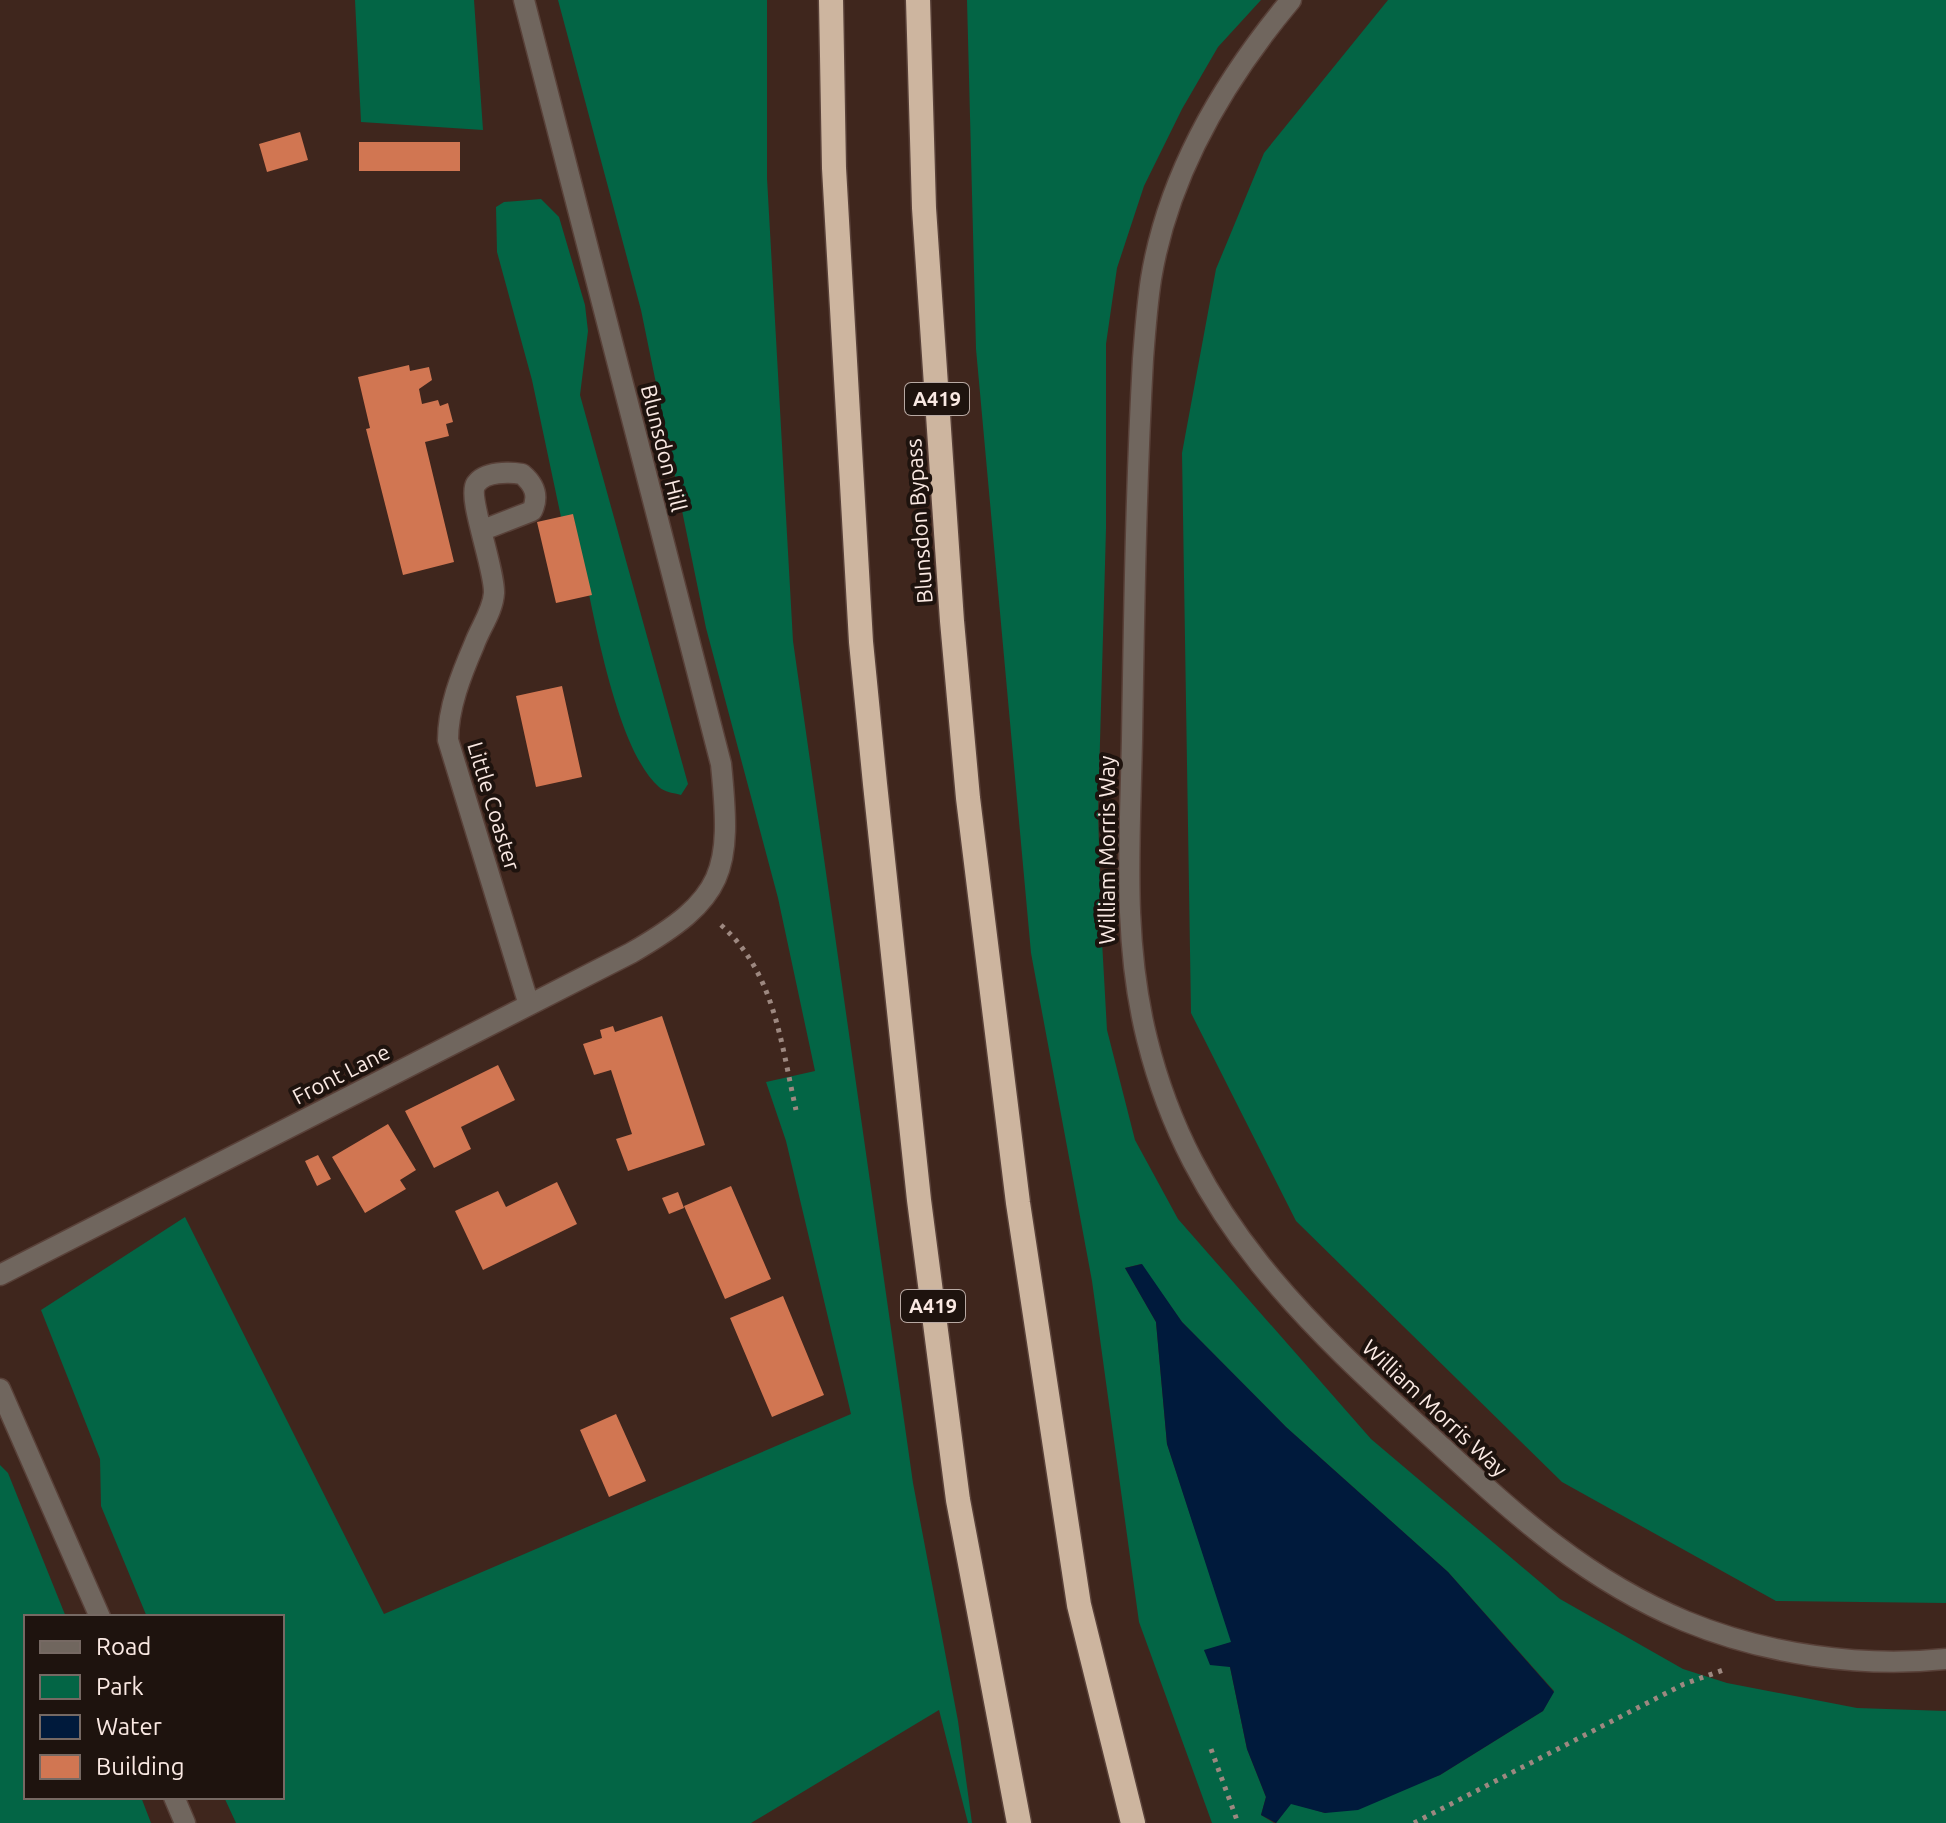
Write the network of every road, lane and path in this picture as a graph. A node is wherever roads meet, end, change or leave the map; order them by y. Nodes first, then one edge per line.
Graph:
1 (524, 0) edge
2 (831, 0) edge
3 (918, 0) edge
4 (1291, 0) edge
5 (483, 530) dead end
6 (699, 906) junction
7 (529, 1005) junction
8 (796, 1110) dead end
9 (0, 1275) edge
10 (0, 1389) edge
11 (99, 1615) edge
12 (1736, 1638) junction
13 (1946, 1659) edge
14 (1211, 1749) dead end
15 (175, 1799) edge
16 (185, 1823) edge
17 (1019, 1823) edge
18 (1133, 1823) edge
19 (1238, 1823) edge
20 (1414, 1823) edge

1 - 6 street, Blunsdon Hill
2 - 17 highway, A419
3 - 18 highway, Blunsdon Bypass / A419
4 - 12 street, William Morris Way
5 - 7 street, Little Coaster
6 - 7 street, Front Lane
6 - 8 path
7 - 9 street, Front Lane
10 - 11 street
12 - 13 street, William Morris Way
12 - 20 path
14 - 19 path
15 - 16 street

